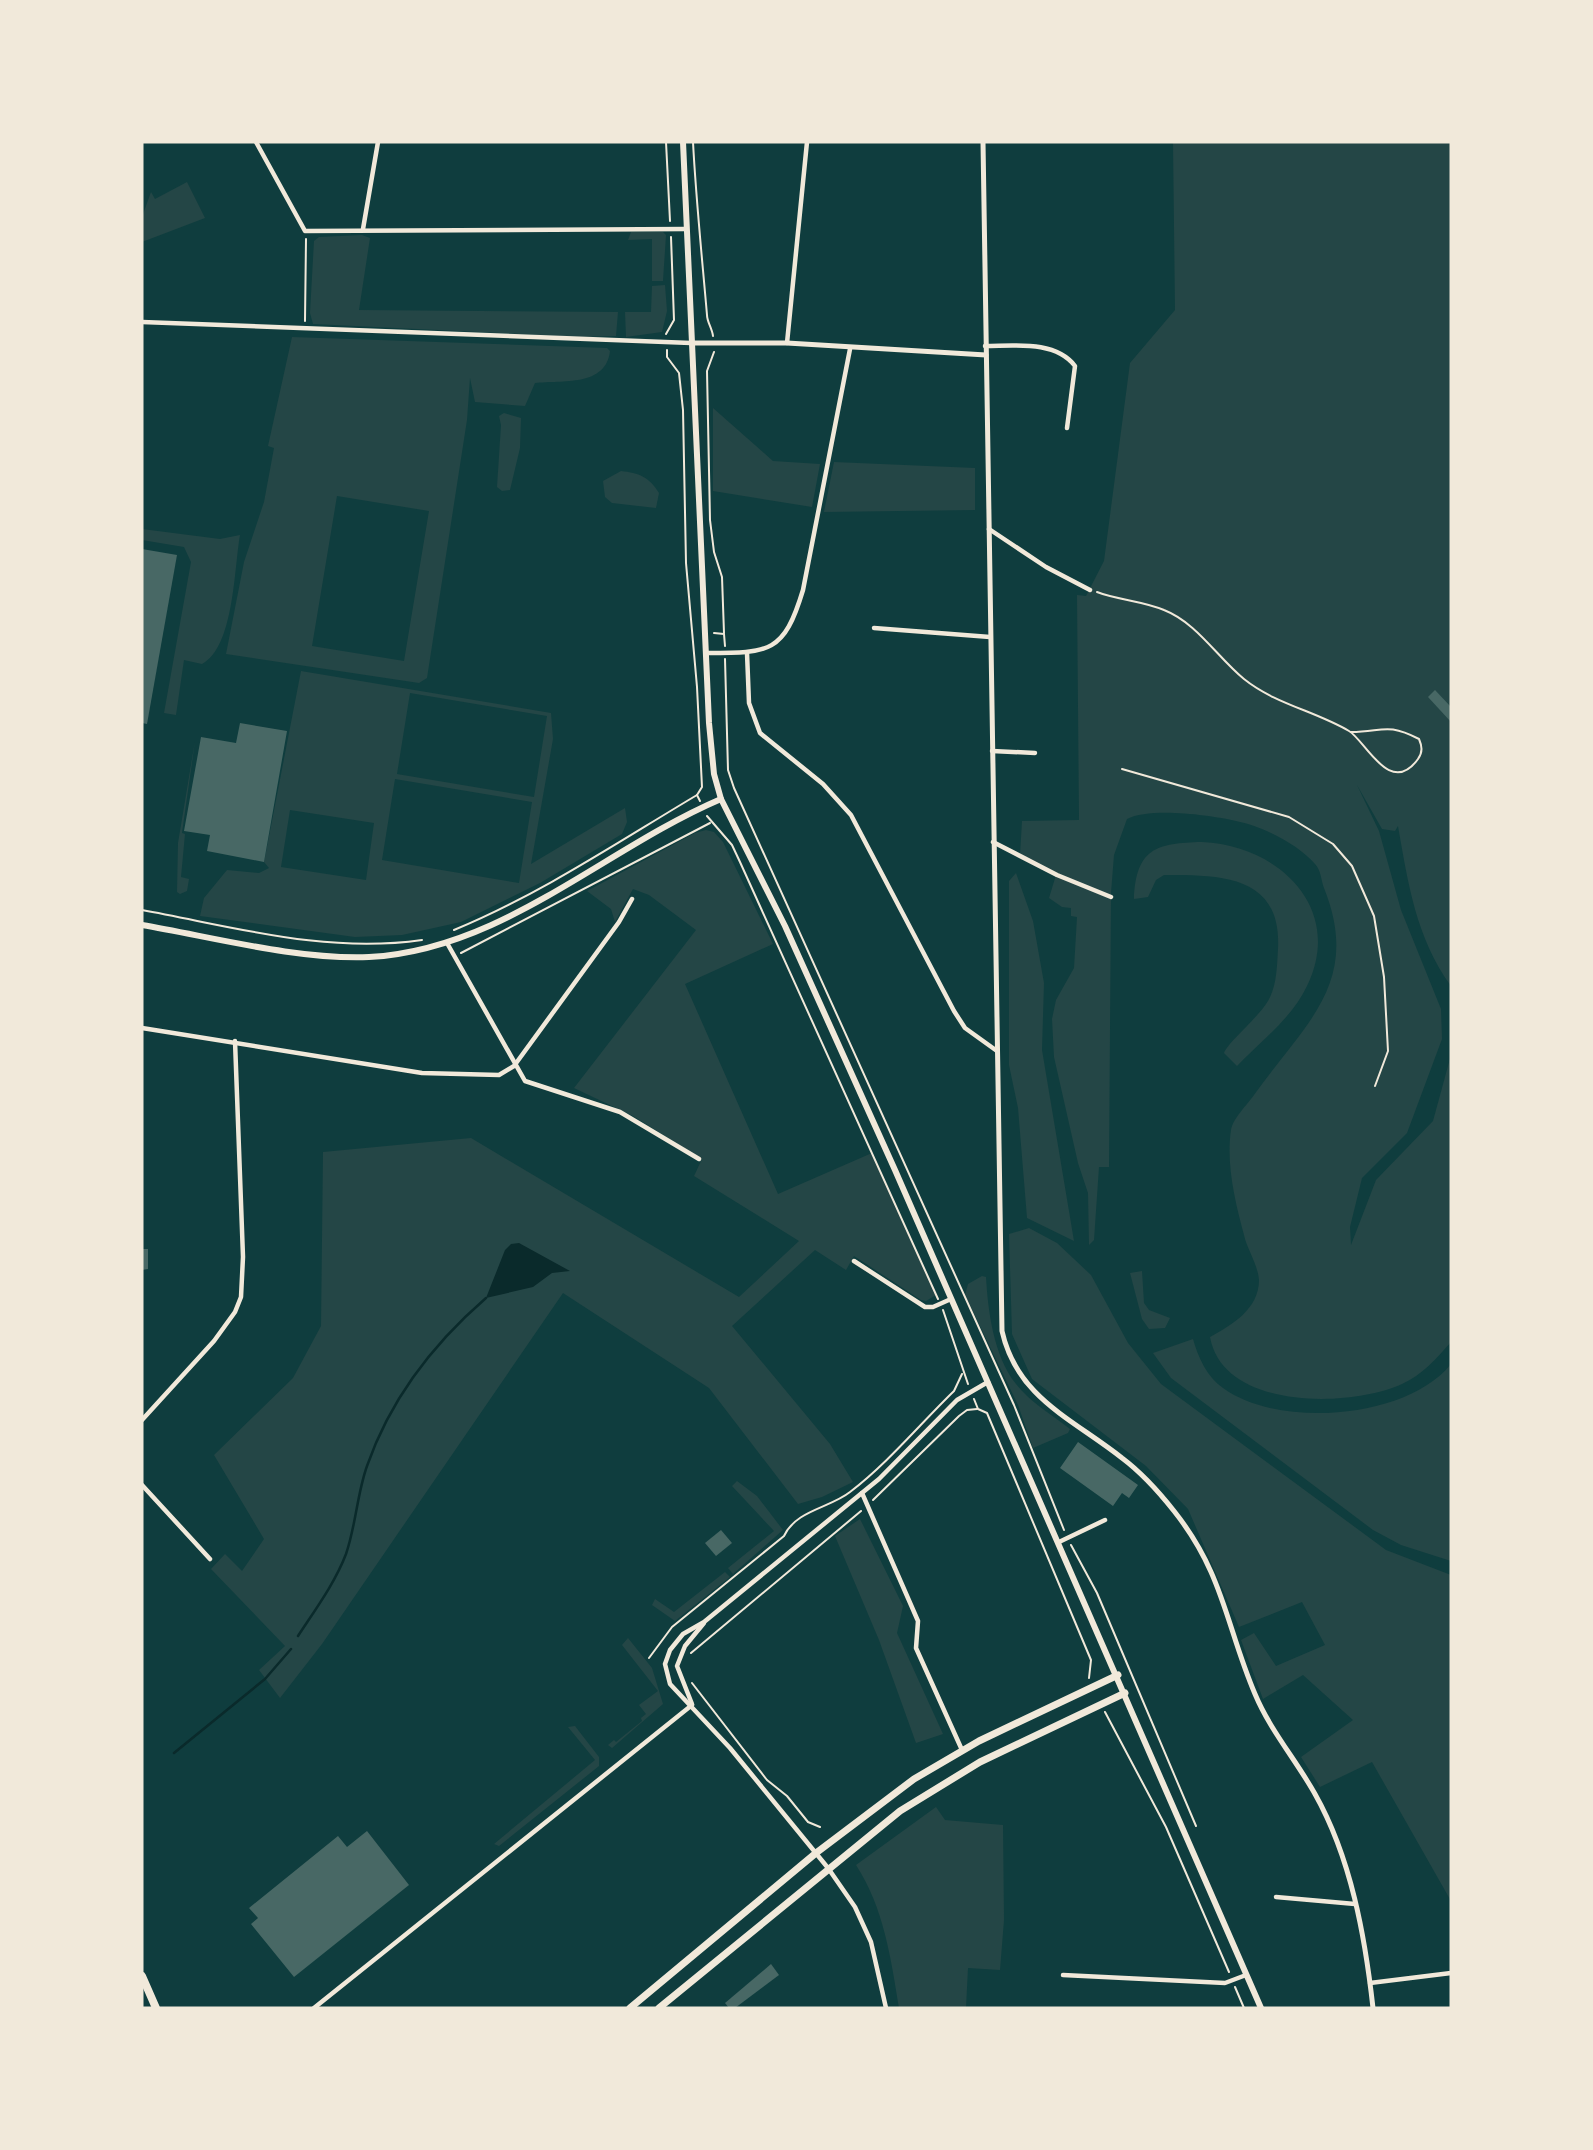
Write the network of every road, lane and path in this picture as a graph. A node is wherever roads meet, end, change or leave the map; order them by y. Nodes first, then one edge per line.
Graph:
1 (256, 142) edge
2 (377, 142) edge
3 (666, 142) edge
4 (683, 142) edge
5 (693, 142) edge
6 (807, 142) edge
7 (982, 142) edge
8 (363, 229) junction
9 (670, 229) junction
10 (686, 229) junction
11 (305, 231) junction
12 (142, 322) edge
13 (305, 329) junction
14 (691, 343) junction
15 (713, 343) junction
16 (787, 343) junction
17 (666, 344) junction
18 (985, 346) junction
19 (850, 349) junction
20 (986, 355) junction
21 (1067, 428) dead end
22 (988, 529) junction
23 (1090, 590) joint
24 (874, 628) dead end
25 (692, 632) junction
26 (707, 633) junction
27 (724, 635) junction
28 (990, 637) junction
29 (707, 653) junction
30 (725, 653) junction
31 (747, 653) junction
32 (1351, 732) junction
33 (991, 751) junction
34 (1035, 753) dead end
35 (1122, 769) dead end
36 (697, 795) junction
37 (721, 799) junction
38 (703, 807) junction
39 (710, 823) junction
40 (993, 842) junction
41 (1111, 897) dead end
42 (632, 899) dead end
43 (142, 910) edge
44 (142, 925) edge
45 (452, 931) dead end
46 (431, 938) dead end
47 (447, 943) junction
48 (454, 956) junction
49 (142, 1028) edge
50 (234, 1041) junction
51 (997, 1051) junction
52 (514, 1066) junction
53 (1376, 1086) dead end
54 (699, 1159) dead end
55 (854, 1261) dead end
56 (952, 1299) junction
57 (940, 1304) junction
58 (988, 1381) junction
59 (978, 1409) dead end
60 (142, 1420) edge
61 (142, 1485) edge
62 (862, 1493) junction
63 (867, 1505) junction
64 (1105, 1520) dead end
65 (1068, 1539) junction
66 (1059, 1542) junction
67 (210, 1559) dead end
68 (704, 1622) junction
69 (687, 1657) dead end
70 (649, 1658) dead end
71 (1118, 1675) junction
72 (690, 1681) dead end
73 (1125, 1693) junction
74 (692, 1705) junction
75 (962, 1751) junction
76 (1196, 1826) dead end
77 (820, 1827) dead end
78 (816, 1853) junction
79 (828, 1868) junction
80 (1276, 1897) dead end
81 (1355, 1904) junction
82 (1451, 1973) edge
83 (1063, 1975) dead end
84 (1246, 1975) junction
85 (142, 1976) edge
86 (1370, 1983) junction
87 (156, 2008) edge
88 (314, 2008) edge
89 (632, 2008) edge
90 (659, 2008) edge
91 (886, 2008) edge
92 (1261, 2008) edge
93 (1373, 2008) edge

1 - 11 street
2 - 8 street
3 - 9 path
4 - 10 main road
5 - 15 path
6 - 16 street
7 - 18 street
8 - 9 street
8 - 11 street
9 - 10 street
9 - 17 path
10 - 14 main road
11 - 13 path
12 - 13 street
13 - 17 street
14 - 15 street
14 - 17 street
14 - 26 main road
15 - 16 street
15 - 27 path
16 - 19 street
17 - 25 path
18 - 20 street
18 - 21 street
19 - 20 street
19 - 31 street
20 - 22 street
22 - 23 street
22 - 28 street
23 - 32 path
24 - 28 street
25 - 26 path
25 - 36 path
26 - 27 path
26 - 29 main road
27 - 30 path
28 - 33 street
29 - 30 street
29 - 37 main road
30 - 31 street
30 - 65 path
31 - 51 street
32 - 32 path
33 - 34 street
33 - 40 street
35 - 53 path
36 - 38 path
36 - 45 path
37 - 38 main road
37 - 56 main road
38 - 39 path
38 - 47 main road
39 - 48 path
39 - 57 path
40 - 41 street
40 - 51 street
42 - 52 street
43 - 46 path
44 - 47 main road
47 - 48 street
48 - 52 street
49 - 50 street
50 - 52 street
50 - 60 street
51 - 81 street
52 - 54 street
55 - 57 street
56 - 57 street
56 - 58 main road
57 - 70 path
58 - 62 street
58 - 66 main road
59 - 63 path
61 - 67 street
62 - 63 street
62 - 68 street
63 - 69 path
63 - 75 street
64 - 65 street
65 - 66 street
65 - 76 path
66 - 71 main road
68 - 74 street
68 - 74 street
71 - 73 main road
71 - 75 main road
72 - 77 path
73 - 79 main road
73 - 84 main road
74 - 78 street
74 - 88 street
75 - 78 main road
78 - 79 street
78 - 89 main road
79 - 90 main road
79 - 91 street
80 - 81 street
81 - 86 street
82 - 86 street
83 - 84 street
84 - 92 main road
85 - 87 highway
86 - 93 street

